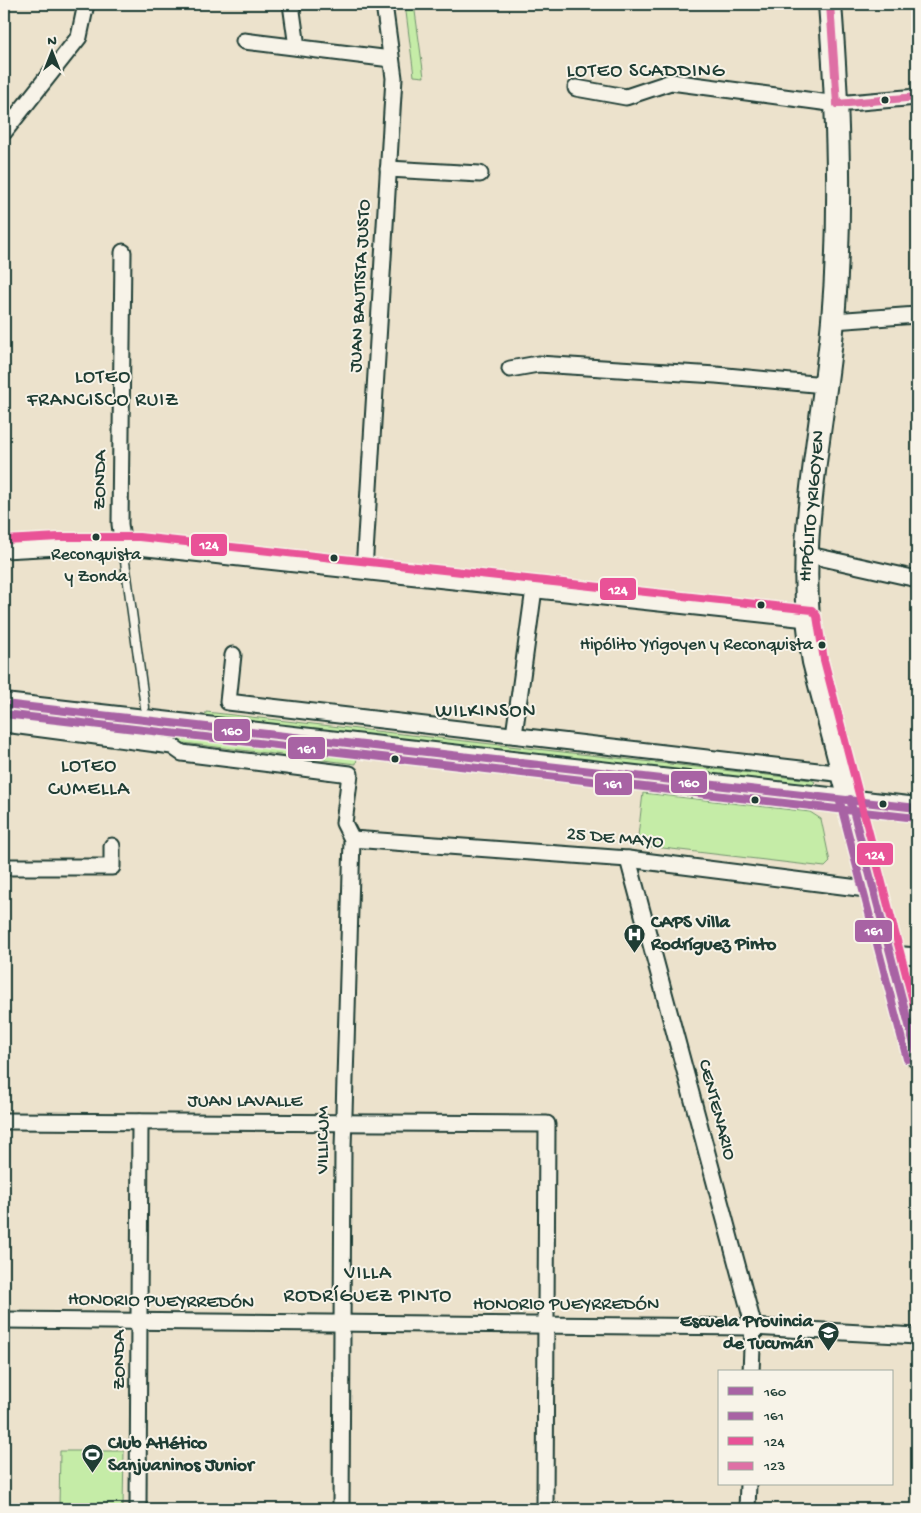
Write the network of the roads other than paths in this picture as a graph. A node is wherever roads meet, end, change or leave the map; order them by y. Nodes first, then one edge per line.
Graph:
1 (86, 4) edge
2 (291, 4) edge
3 (384, 4) edge
4 (830, 4) edge
5 (244, 40) dead end
6 (297, 47) junction
7 (392, 59) junction
8 (576, 88) dead end
9 (917, 97) edge
10 (837, 104) junction
11 (4, 132) edge
12 (388, 169) junction
13 (480, 174) dead end
14 (123, 252) dead end
15 (917, 315) edge
16 (833, 321) junction
17 (510, 369) dead end
18 (825, 385) junction
19 (123, 547) junction
20 (4, 550) edge
21 (806, 554) junction
22 (364, 570) junction
23 (917, 579) edge
24 (534, 589) junction
25 (807, 619) junction
26 (233, 655) dead end
27 (7, 705) edge
28 (144, 707) dead end
29 (514, 736) junction
30 (844, 774) junction
31 (850, 800) junction
32 (917, 808) edge
33 (352, 839) junction
34 (112, 846) dead end
35 (628, 859) junction
36 (4, 866) edge
37 (874, 890) junction
38 (891, 954) junction
39 (917, 956) edge
40 (917, 1056) edge
41 (4, 1121) edge
42 (140, 1122) junction
43 (344, 1123) junction
44 (4, 1320) edge
45 (140, 1322) junction
46 (342, 1323) junction
47 (546, 1325) junction
48 (753, 1327) junction
49 (917, 1336) edge
50 (751, 1370) edge
51 (748, 1486) edge
52 (138, 1509) edge
53 (341, 1509) edge
54 (545, 1509) edge
55 (748, 1509) edge

1 - 11 street
2 - 6 street
3 - 7 street, JUAN BAUTISTA JUSTO
4 - 10 main road, HIPÓLITO YRIGOYEN
5 - 6 street
6 - 7 street
7 - 12 street, JUAN BAUTISTA JUSTO
8 - 10 street
9 - 10 street
10 - 16 main road, HIPÓLITO YRIGOYEN
12 - 13 street
12 - 22 street, JUAN BAUTISTA JUSTO
14 - 19 street, ZONDA
15 - 16 street
16 - 18 main road, HIPÓLITO YRIGOYEN
17 - 18 street
18 - 21 main road, HIPÓLITO YRIGOYEN
19 - 20 street
19 - 22 street
19 - 28 lane, ZONDA
21 - 23 street
21 - 25 main road, HIPÓLITO YRIGOYEN
22 - 24 street
24 - 25 street
24 - 29 street
25 - 30 main road, HIPÓLITO YRIGOYEN
26 - 29 street
27 - 31 street
27 - 33 street, VILLICUM
29 - 30 street
30 - 31 main road, HIPÓLITO YRIGOYEN
31 - 32 street
31 - 37 main road, HIPÓLITO YRIGOYEN
33 - 35 street, 25 DE MAYO
33 - 43 street, VILLICUM
34 - 36 street
35 - 37 street, 25 DE MAYO
35 - 48 street, CENTENARIO
37 - 38 main road, HIPÓLITO YRIGOYEN
38 - 39 street
38 - 40 main road, HIPÓLITO YRIGOYEN
41 - 42 street, JUAN LAVALLE
42 - 43 street, JUAN LAVALLE
42 - 45 street, ZONDA
43 - 46 street, VILLICUM
43 - 47 street, JUAN LAVALLE
44 - 45 street, HONORIO PUEYRREDÓN
45 - 46 street, HONORIO PUEYRREDÓN
45 - 52 street, ZONDA
46 - 47 street, HONORIO PUEYRREDÓN
46 - 53 street, VILLICUM
47 - 48 street, HONORIO PUEYRREDÓN
47 - 54 street
48 - 49 street, HONORIO PUEYRREDÓN
48 - 50 street, CENTENARIO
51 - 55 street

